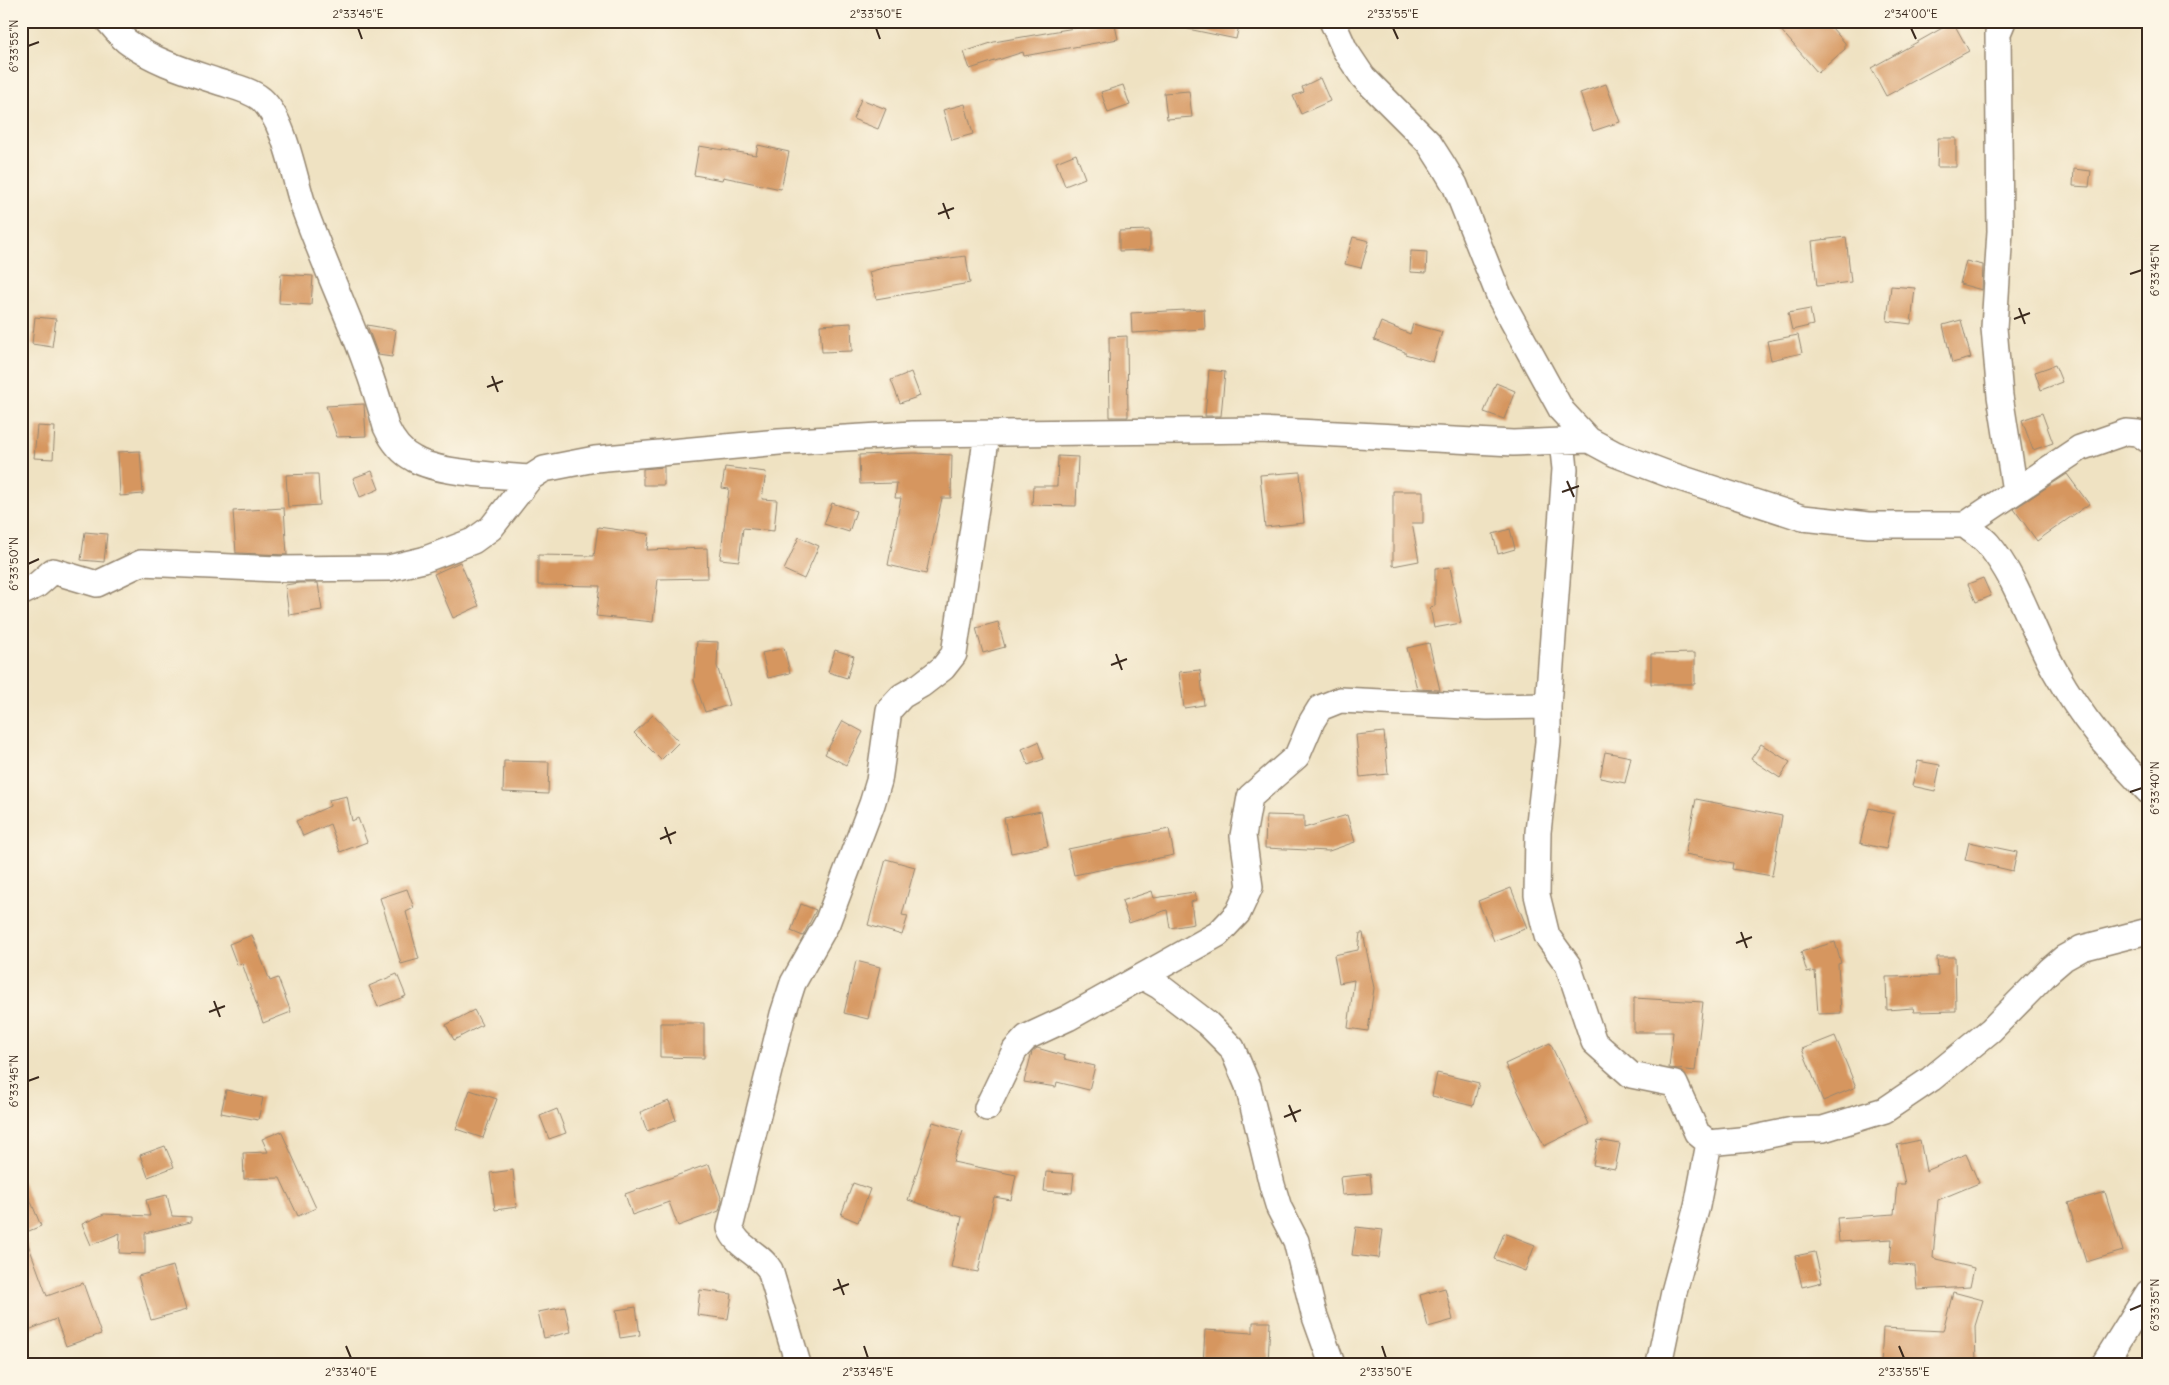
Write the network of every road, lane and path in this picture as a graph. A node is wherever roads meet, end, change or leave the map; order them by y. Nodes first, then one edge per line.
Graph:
1 (108, 21) edge
2 (1332, 21) edge
3 (2003, 21) edge
4 (987, 434) junction
5 (1589, 440) junction
6 (2148, 440) edge
7 (1562, 441) junction
8 (530, 478) junction
9 (2016, 490) junction
10 (1965, 524) junction
11 (21, 593) edge
12 (1548, 706) junction
13 (2148, 791) edge
14 (2148, 931) edge
15 (1143, 977) junction
16 (987, 1108) dead end
17 (1709, 1143) junction
18 (2148, 1294) edge
19 (798, 1364) edge
20 (1332, 1364) edge
21 (1659, 1364) edge
22 (2104, 1364) edge

1 - 8 street
2 - 5 street
3 - 9 street
4 - 7 street
4 - 8 street
4 - 19 street
5 - 7 street
5 - 10 street
6 - 9 street
7 - 12 street
8 - 11 street
9 - 10 street
10 - 13 street
12 - 15 street
12 - 17 street
14 - 17 street
15 - 16 street
15 - 20 street
17 - 21 street
18 - 22 street

